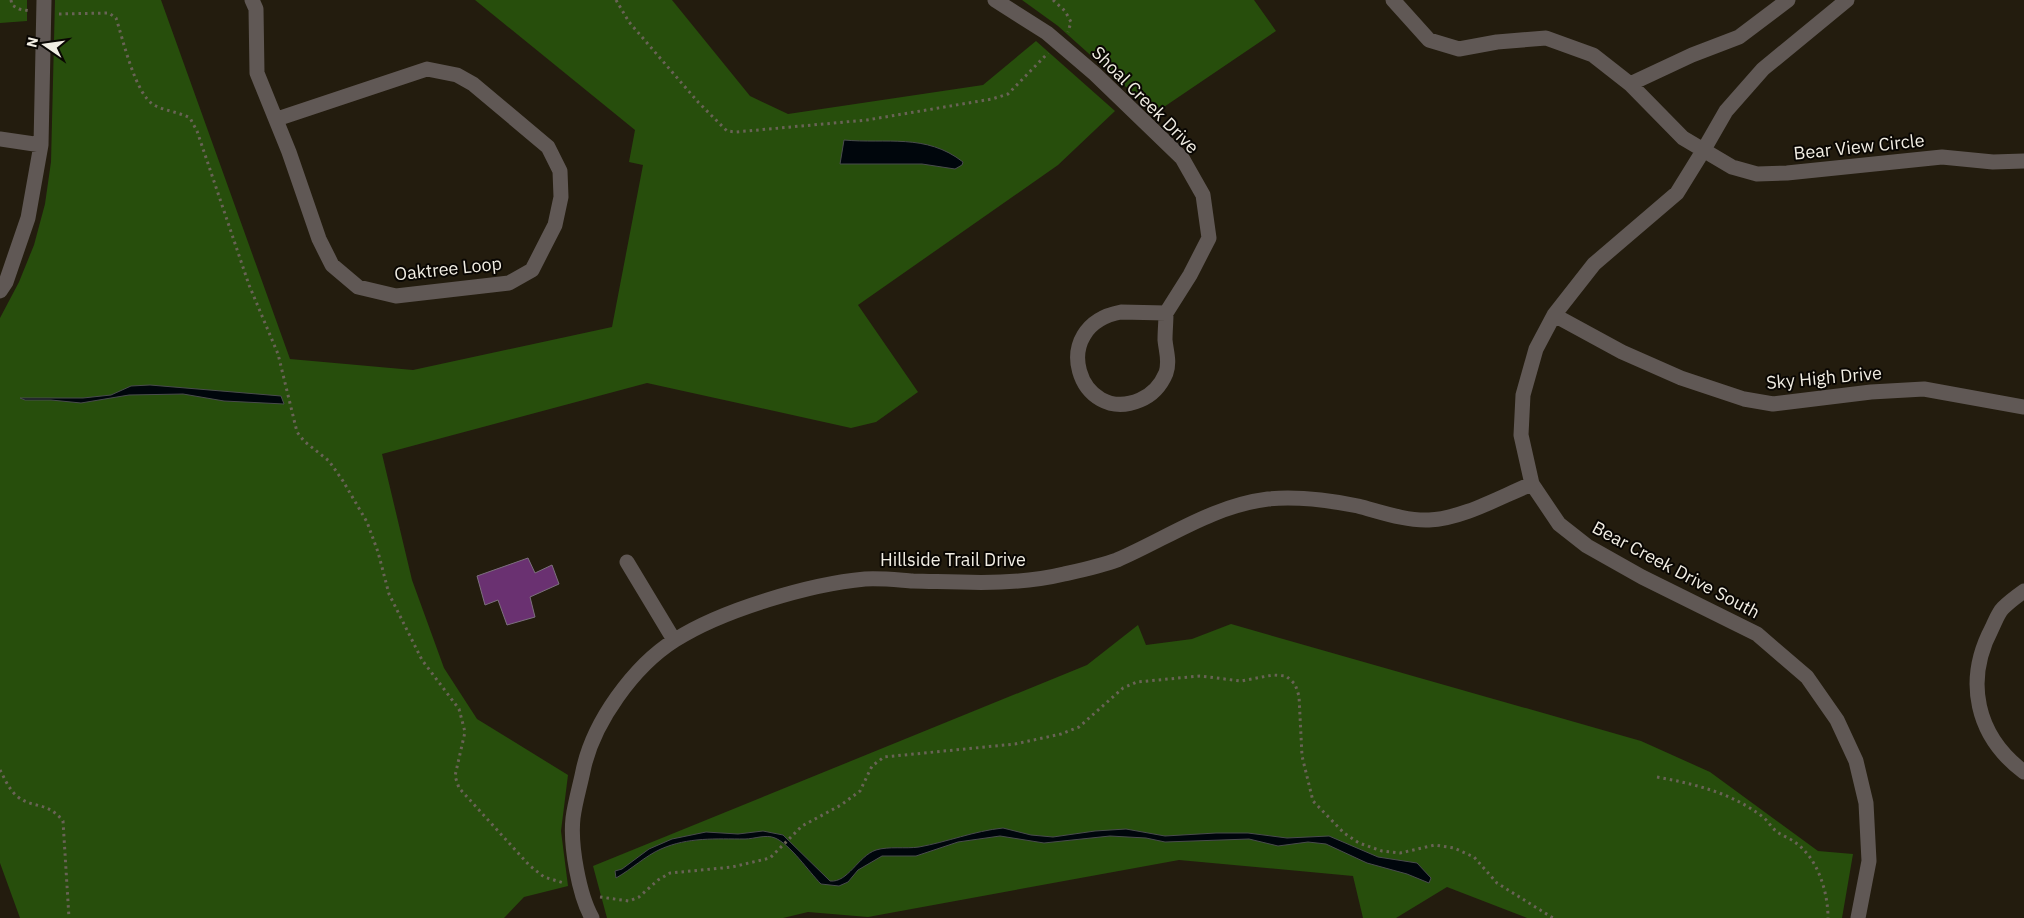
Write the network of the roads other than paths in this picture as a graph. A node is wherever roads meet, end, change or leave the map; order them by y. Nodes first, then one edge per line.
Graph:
1 (252, 0) edge
2 (995, 0) edge
3 (1393, 0) edge
4 (1788, 0) edge
5 (1847, 0) edge
6 (44, 6) edge
7 (1630, 84) junction
8 (276, 119) junction
9 (0, 139) edge
10 (41, 145) junction
11 (1704, 152) junction
12 (2024, 161) edge
13 (0, 291) edge
14 (1166, 313) junction
15 (1554, 315) junction
16 (2024, 407) edge
17 (1532, 484) junction
18 (627, 562) dead end
19 (2024, 591) edge
20 (674, 640) junction
21 (2024, 772) edge
22 (592, 918) edge
23 (1858, 918) edge

1 - 8 street, Oaktree Loop
2 - 14 street, Shoal Creek Drive
3 - 7 street, Bear View Circle
4 - 7 street
5 - 11 street, Bear Creek Drive South
6 - 10 street
7 - 11 street, Bear View Circle
8 - 8 street, Oaktree Loop
9 - 10 street
10 - 13 street
11 - 12 street, Bear View Circle
11 - 15 street, Bear Creek Drive South
14 - 14 street
15 - 16 street, Sky High Drive
15 - 17 street, Bear Creek Drive South
17 - 20 street, Hillside Trail Drive
17 - 23 street, Bear Creek Drive South
18 - 20 street
19 - 21 street
20 - 22 street, Hillside Trail Drive

